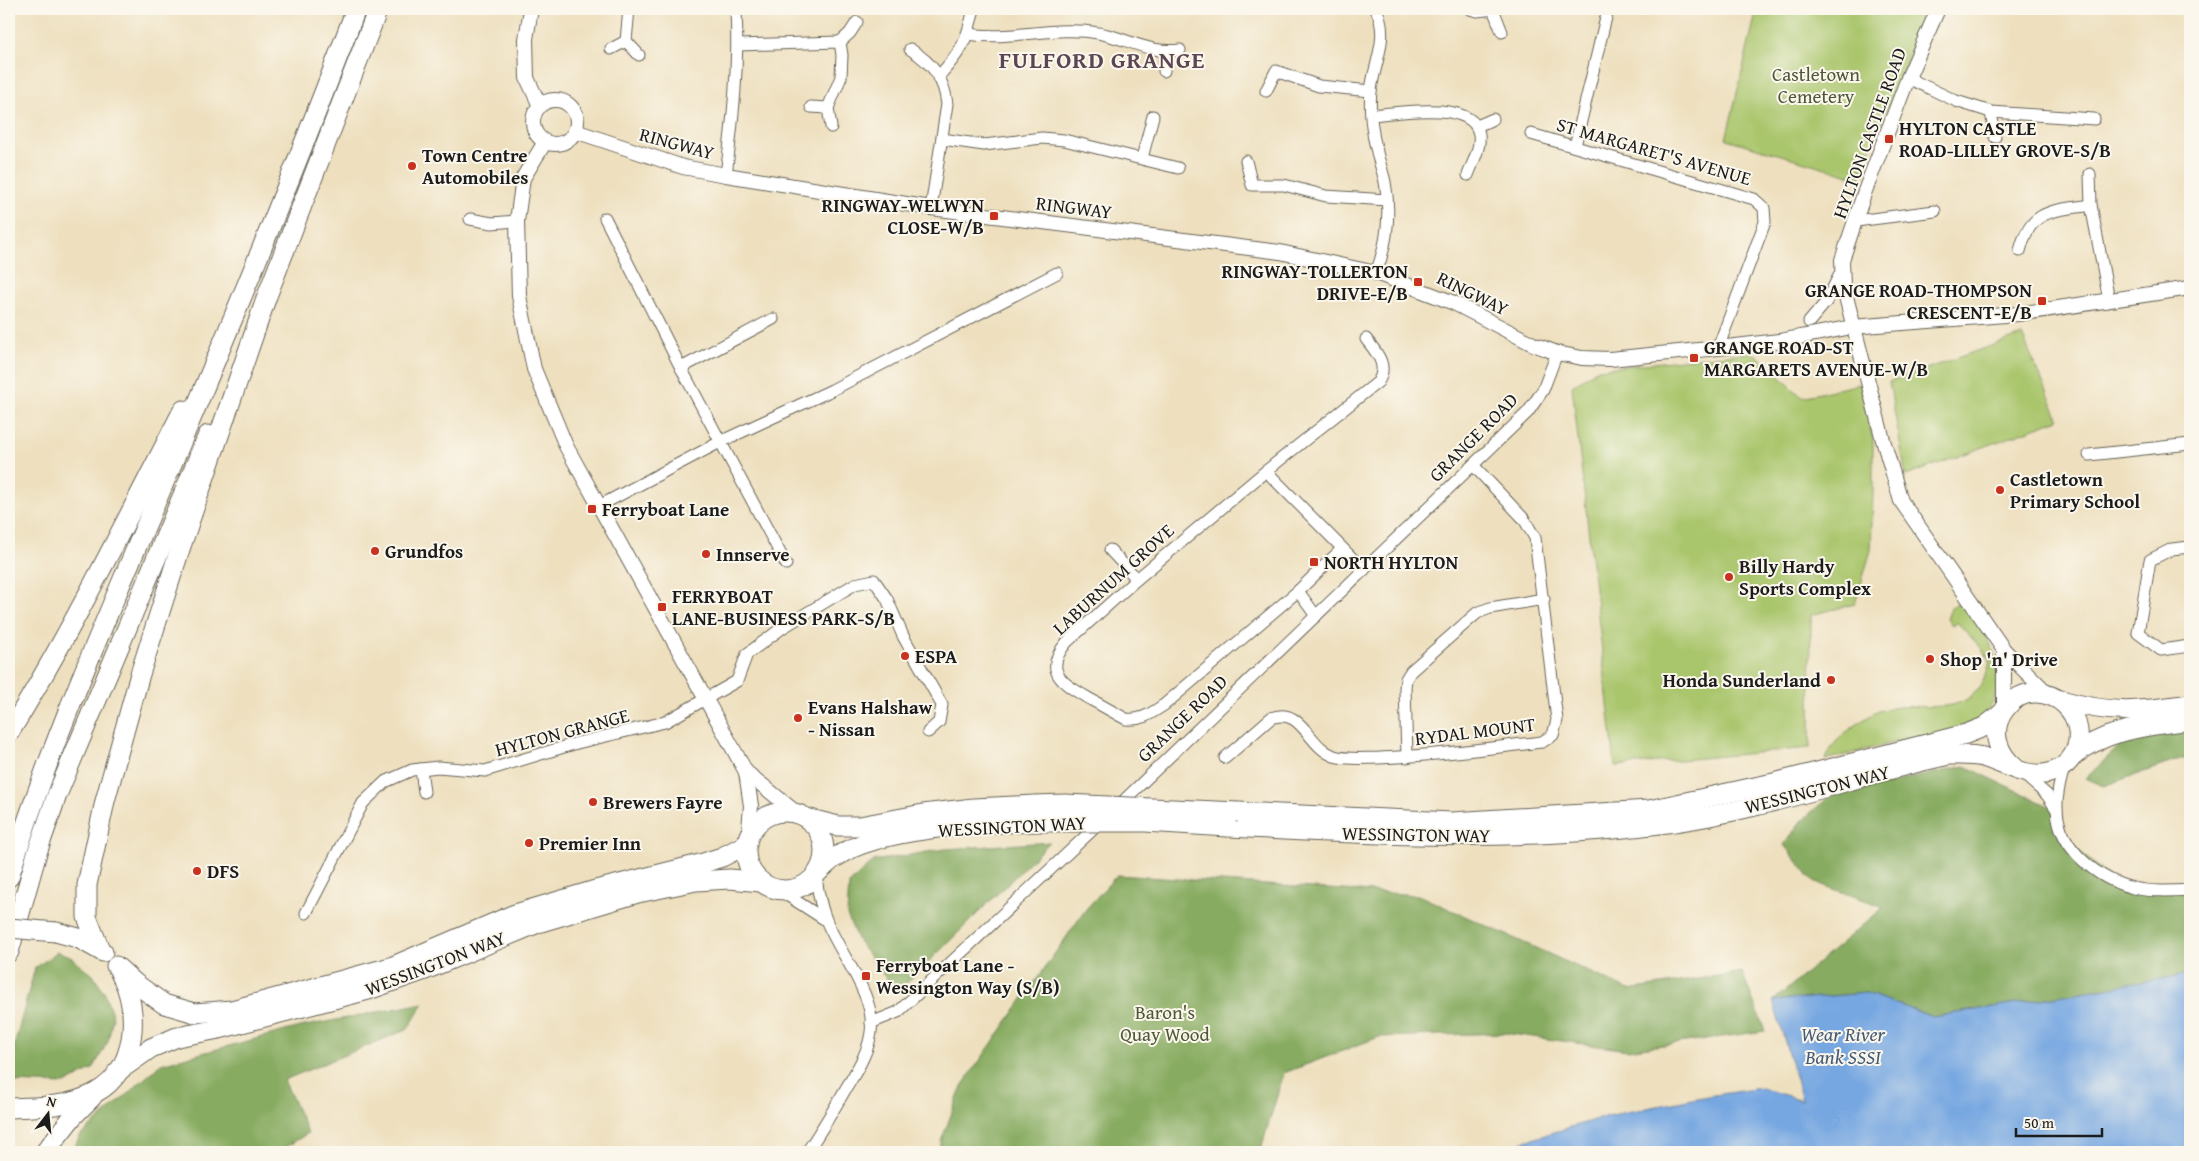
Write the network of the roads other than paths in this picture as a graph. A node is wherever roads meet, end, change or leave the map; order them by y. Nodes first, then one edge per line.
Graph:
1 (356, 9) edge
2 (378, 9) edge
3 (532, 9) edge
4 (629, 9) edge
5 (736, 9) edge
6 (974, 9) edge
7 (1378, 9) edge
8 (1470, 9) edge
9 (1493, 9) edge
10 (1608, 9) edge
11 (1938, 9) edge
12 (857, 22) dead end
13 (1502, 32) dead end
14 (968, 34) junction
15 (626, 41) junction
16 (840, 42) junction
17 (738, 45) junction
18 (611, 49) dead end
19 (910, 49) dead end
20 (1180, 50) dead end
21 (1165, 52) junction
22 (639, 55) dead end
23 (1164, 71) dead end
24 (939, 76) junction
25 (1908, 78) junction
26 (1266, 91) dead end
27 (1371, 91) junction
28 (540, 106) junction
29 (811, 107) dead end
30 (828, 108) junction
31 (1991, 112) junction
32 (1372, 115) junction
33 (1153, 116) dead end
34 (1493, 119) dead end
35 (2094, 119) dead end
36 (831, 126) dead end
37 (1477, 126) junction
38 (575, 132) junction
39 (1531, 134) dead end
40 (1995, 137) dead end
41 (942, 139) junction
42 (545, 142) junction
43 (1575, 146) junction
44 (1142, 158) junction
45 (1246, 161) dead end
46 (1178, 168) dead end
47 (726, 174) junction
48 (2090, 174) dead end
49 (1468, 175) dead end
50 (1388, 200) junction
51 (2091, 204) junction
52 (931, 208) junction
53 (1935, 211) dead end
54 (605, 218) dead end
55 (470, 219) dead end
56 (1856, 220) junction
57 (518, 221) junction
58 (2020, 251) dead end
59 (1841, 272) junction
60 (1057, 273) dead end
61 (1376, 273) junction
62 (248, 282) junction
63 (2190, 288) edge
64 (267, 296) junction
65 (2109, 300) junction
66 (773, 319) dead end
67 (1809, 322) dead end
68 (1852, 327) junction
69 (1366, 338) dead end
70 (1718, 348) junction
71 (1557, 353) junction
72 (681, 368) junction
73 (722, 441) junction
74 (2190, 444) edge
75 (2089, 454) dead end
76 (1473, 465) junction
77 (1266, 472) junction
78 (599, 506) junction
79 (2190, 547) edge
80 (1342, 549) junction
81 (1110, 550) dead end
82 (786, 564) dead end
83 (1364, 570) junction
84 (1136, 579) junction
85 (1298, 591) junction
86 (1544, 599) junction
87 (1316, 616) junction
88 (2190, 646) edge
89 (2004, 650) junction
90 (2054, 696) junction
91 (704, 698) junction
92 (2190, 704) edge
93 (2003, 712) junction
94 (2190, 720) edge
95 (928, 732) dead end
96 (9, 733) edge
97 (1407, 757) junction
98 (1225, 758) dead end
99 (2067, 762) junction
100 (421, 769) junction
101 (2017, 769) junction
102 (746, 772) junction
103 (424, 792) dead end
104 (2057, 810) junction
105 (1034, 814) junction
106 (802, 817) junction
107 (1233, 820) junction
108 (747, 842) junction
109 (817, 874) junction
110 (9, 877) edge
111 (761, 882) junction
112 (779, 890) junction
113 (2190, 890) edge
114 (306, 913) dead end
115 (824, 919) junction
116 (9, 928) edge
117 (100, 950) junction
118 (9, 952) edge
119 (116, 966) junction
120 (871, 1023) junction
121 (117, 1072) junction
122 (97, 1092) junction
123 (9, 1108) edge
124 (45, 1152) edge
125 (807, 1152) edge

1 - 62 highway
2 - 64 highway
3 - 28 street
4 - 15 street
5 - 17 street
6 - 14 street
7 - 27 street
8 - 9 street
9 - 13 street
10 - 43 street
11 - 25 street, HYLTON CASTLE ROAD
12 - 16 street
14 - 21 street
14 - 24 street
15 - 18 street
15 - 22 street
16 - 17 street
16 - 30 street
17 - 47 street
19 - 24 street
20 - 21 street
21 - 23 street
24 - 41 street
25 - 31 street
25 - 56 street, HYLTON CASTLE ROAD
26 - 27 street
27 - 32 street
28 - 38 street
28 - 42 street
29 - 30 street
30 - 36 street
31 - 35 street
31 - 40 street
32 - 37 street
32 - 50 street
33 - 44 street
34 - 37 street
37 - 49 street
38 - 42 street
38 - 47 street, RINGWAY
39 - 43 street, ST MARGARET'S AVENUE
41 - 44 street
41 - 52 street
42 - 57 street
43 - 70 street, ST MARGARET'S AVENUE
44 - 46 street
45 - 50 street
47 - 52 street, RINGWAY
48 - 51 street
50 - 61 street
51 - 58 street
51 - 65 street
52 - 61 street, RINGWAY
53 - 56 street
54 - 72 street
55 - 57 street
56 - 59 street, HYLTON CASTLE ROAD
57 - 78 street
59 - 67 street, HYLTON CASTLE ROAD
59 - 68 street, HYLTON CASTLE ROAD
60 - 73 street
61 - 71 street, RINGWAY
62 - 96 highway
62 - 110 highway
63 - 65 street
64 - 117 highway
64 - 118 highway
65 - 68 street
66 - 72 street
68 - 70 street
68 - 89 street, HYLTON CASTLE ROAD
69 - 77 street, LABURNUM GROVE
70 - 71 street
71 - 76 street, GRANGE ROAD
72 - 73 street
73 - 78 street
73 - 82 street
74 - 75 street
76 - 83 street, GRANGE ROAD
76 - 86 street, RYDAL MOUNT
77 - 80 street
77 - 84 street, LABURNUM GROVE
78 - 91 street
79 - 88 street
80 - 83 street
80 - 85 street, LABURNUM GROVE
81 - 84 street
83 - 87 street, GRANGE ROAD
84 - 85 street, LABURNUM GROVE
85 - 87 street
86 - 97 street
86 - 97 street, RYDAL MOUNT
87 - 120 street, GRANGE ROAD
89 - 90 street, HYLTON CASTLE ROAD
89 - 93 street
90 - 92 highway, WESSINGTON WAY
90 - 93 highway, WESSINGTON WAY
90 - 99 highway
91 - 95 street, HYLTON GRANGE
91 - 100 street, HYLTON GRANGE
91 - 102 street
93 - 101 highway
93 - 107 highway, WESSINGTON WAY
94 - 99 highway, WESSINGTON WAY
97 - 98 street, RYDAL MOUNT
99 - 101 highway, WESSINGTON WAY
99 - 104 street
100 - 103 street
100 - 114 street, HYLTON GRANGE
101 - 104 street
101 - 107 highway, WESSINGTON WAY
102 - 106 street
102 - 108 street
104 - 113 street
105 - 106 highway, WESSINGTON WAY
105 - 107 highway, WESSINGTON WAY, bridge
105 - 109 highway, WESSINGTON WAY
106 - 108 highway, WESSINGTON WAY
106 - 109 highway
108 - 111 highway
108 - 119 highway, WESSINGTON WAY
109 - 112 highway, WESSINGTON WAY
109 - 115 street
111 - 112 highway, WESSINGTON WAY
111 - 121 highway, WESSINGTON WAY
112 - 115 street
115 - 120 street
116 - 117 highway, bridge
117 - 119 highway, WESSINGTON WAY
119 - 121 highway
120 - 125 street
121 - 122 highway
122 - 123 highway
122 - 124 highway

